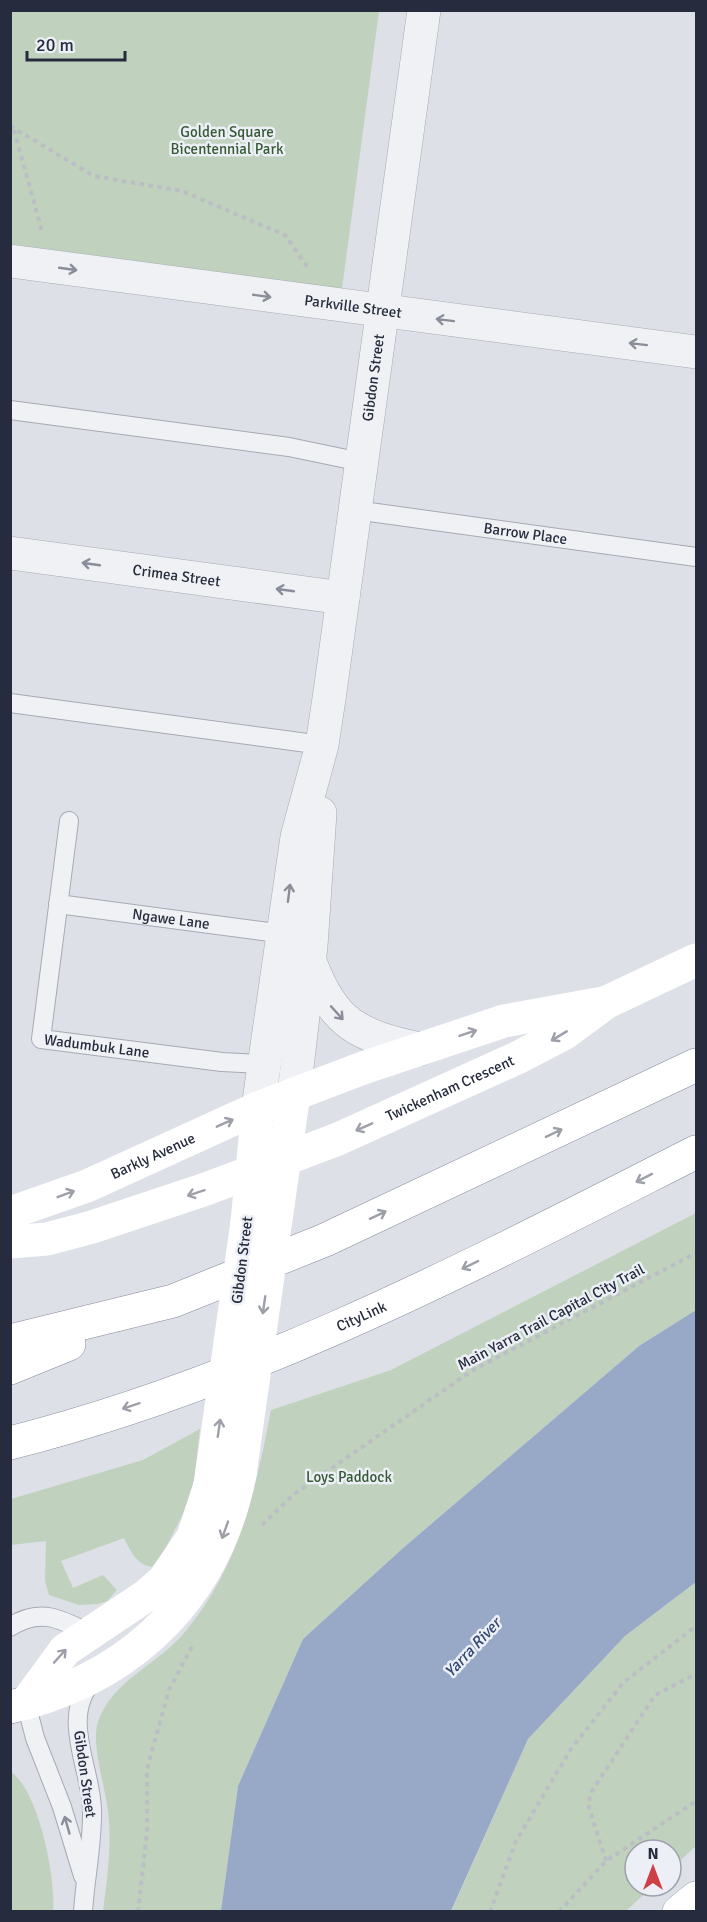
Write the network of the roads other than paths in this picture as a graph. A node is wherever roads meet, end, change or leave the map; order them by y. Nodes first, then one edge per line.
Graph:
1 (424, 10) edge
2 (10, 261) edge
3 (381, 312) junction
4 (696, 352) edge
5 (10, 410) edge
6 (361, 462) junction
7 (355, 510) junction
8 (10, 553) edge
9 (696, 557) edge
10 (343, 598) junction
11 (10, 703) edge
12 (322, 745) junction
13 (69, 821) dead end
14 (58, 904) junction
15 (284, 933) junction
16 (696, 960) edge
17 (310, 962) junction
18 (607, 1002) junction
19 (420, 1049) junction
20 (263, 1064) junction
21 (696, 1065) edge
22 (294, 1094) junction
23 (258, 1108) junction
24 (696, 1152) edge
25 (285, 1159) junction
26 (251, 1173) junction
27 (10, 1213) edge
28 (10, 1242) edge
29 (173, 1301) junction
30 (10, 1341) edge
31 (10, 1368) edge
32 (10, 1443) edge
33 (225, 1480) junction
34 (147, 1595) junction
35 (171, 1616) junction
36 (10, 1627) edge
37 (88, 1633) junction
38 (136, 1649) junction
39 (100, 1675) junction
40 (18, 1705) edge
41 (84, 1881) junction
42 (696, 1898) edge
43 (83, 1911) edge
44 (679, 1911) edge

1 - 3 street, Gibdon Street
2 -> 3 street, Parkville Street
4 -> 3 street, Parkville Street
3 - 6 street, Gibdon Street
5 - 6 lane
6 - 7 street, Gibdon Street
7 - 9 lane, Barrow Place
7 - 10 street, Gibdon Street
10 -> 8 street, Crimea Street
10 - 12 street, Gibdon Street
11 - 12 lane
15 -> 12 street, Gibdon Street
12 - 17 street, Gibdon Street
13 - 14 lane, Wadumbuk Lane
14 - 15 lane, Ngawe Lane
14 - 20 lane, Wadumbuk Lane
15 - 20 street, Gibdon Street
16 - 18 main road, Twickenham Crescent
17 -> 19 street
17 - 22 street, Gibdon Street
19 -> 18 main road, Twickenham Crescent
18 -> 25 main road, Twickenham Crescent
19 - 22 main road, Twickenham Crescent
20 - 23 street, Gibdon Street
29 -> 21 main road
22 - 23 main road, Barkly Avenue
22 - 25 main road, Gibdon Street
23 - 26 main road, Gibdon Street
27 -> 23 main road, Barkly Avenue
24 -> 32 main road, CityLink
25 - 26 main road
25 -> 33 main road, Gibdon Street, bridge
26 -> 28 main road
33 -> 26 main road, Gibdon Street, bridge
29 - 30 main road
29 - 31 main road
33 - 34 main road, Gibdon Street
33 -> 35 main road, Gibdon Street
34 - 35 main road
34 - 37 main road, Gibdon Street
35 - 38 main road, Gibdon Street
36 - 37 lane
37 - 38 main road
40 -> 37 main road, Gibdon Street
38 - 39 main road, Gibdon Street
39 - 40 main road, Gibdon Street
39 - 41 lane, Gibdon Street
41 -> 40 lane, Gibdon Street
41 - 43 lane, Gibdon Street
42 - 44 main road

